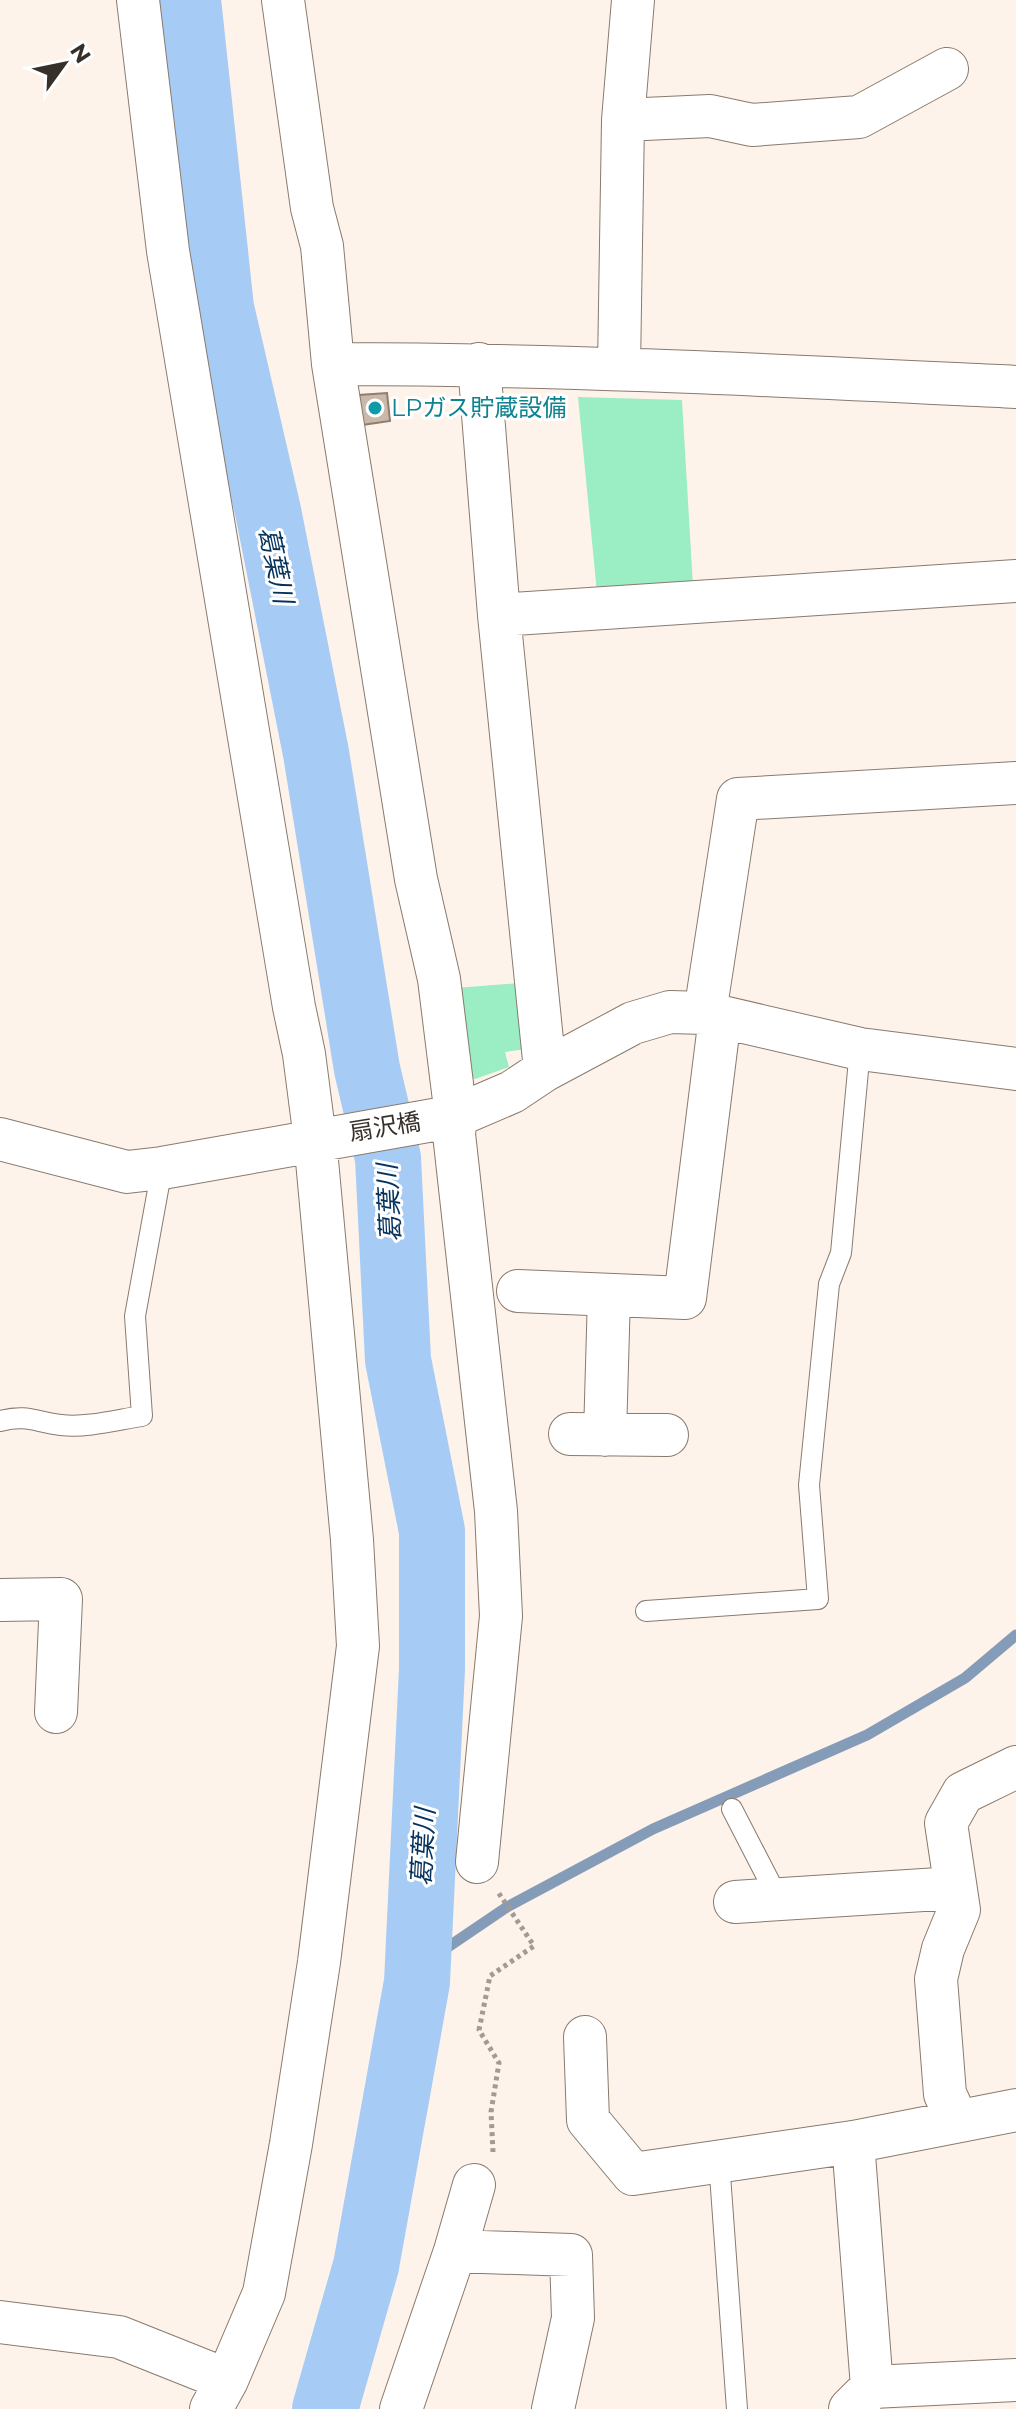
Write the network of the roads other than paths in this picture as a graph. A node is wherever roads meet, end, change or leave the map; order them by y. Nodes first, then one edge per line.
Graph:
1 (138, 0) edge
2 (283, 0) edge
3 (633, 0) edge
4 (947, 69) dead end
5 (623, 120) junction
6 (333, 364) junction
7 (479, 364) junction
8 (619, 368) junction
9 (1016, 387) edge
10 (1016, 581) edge
11 (499, 615) junction
12 (1016, 783) edge
13 (712, 1015) junction
14 (860, 1049) junction
15 (1016, 1069) edge
16 (545, 1070) junction
17 (456, 1116) junction
18 (0, 1139) edge
19 (315, 1139) junction
20 (162, 1168) junction
21 (518, 1291) dead end
22 (609, 1295) junction
23 (0, 1421) edge
24 (667, 1435) dead end
25 (0, 1600) edge
26 (646, 1611) dead end
27 (56, 1712) dead end
28 (1016, 1767) edge
29 (732, 1809) dead end
30 (484, 1871) road end
31 (955, 1888) junction
32 (779, 1900) junction
33 (735, 1902) dead end
34 (585, 2037) dead end
35 (1016, 2110) edge
36 (957, 2120) junction
37 (853, 2142) junction
38 (719, 2161) junction
39 (474, 2185) road end
40 (455, 2251) junction
41 (0, 2322) edge
42 (1014, 2390) edge
43 (219, 2394) edge
44 (861, 2398) edge
45 (401, 2409) edge
46 (553, 2409) edge
47 (737, 2409) edge

1 - 19 street
2 - 6 street
3 - 5 street
4 - 5 street
5 - 8 street
6 - 7 street
6 - 17 street
7 - 8 street
7 - 11 street
8 - 9 street
10 - 11 street
11 - 16 street
12 - 13 street
13 - 14 street, 扇沢橋
13 - 16 street, 扇沢橋
13 - 22 street
14 - 15 street, 扇沢橋
14 - 26 lane
16 - 17 street, 扇沢橋
17 - 19 street, 扇沢橋
17 - 30 street
18 - 20 street, 扇沢橋
19 - 20 street, 扇沢橋
19 - 43 street
20 - 23 lane
21 - 22 street
22 - 24 street
25 - 27 street
28 - 31 street
29 - 32 lane
31 - 32 street
31 - 36 street
32 - 33 street
34 - 38 street
35 - 36 street
36 - 37 street
37 - 38 street
37 - 44 street
38 - 47 lane
39 - 40 street
40 - 45 street
40 - 46 street
41 - 43 street
42 - 44 street

